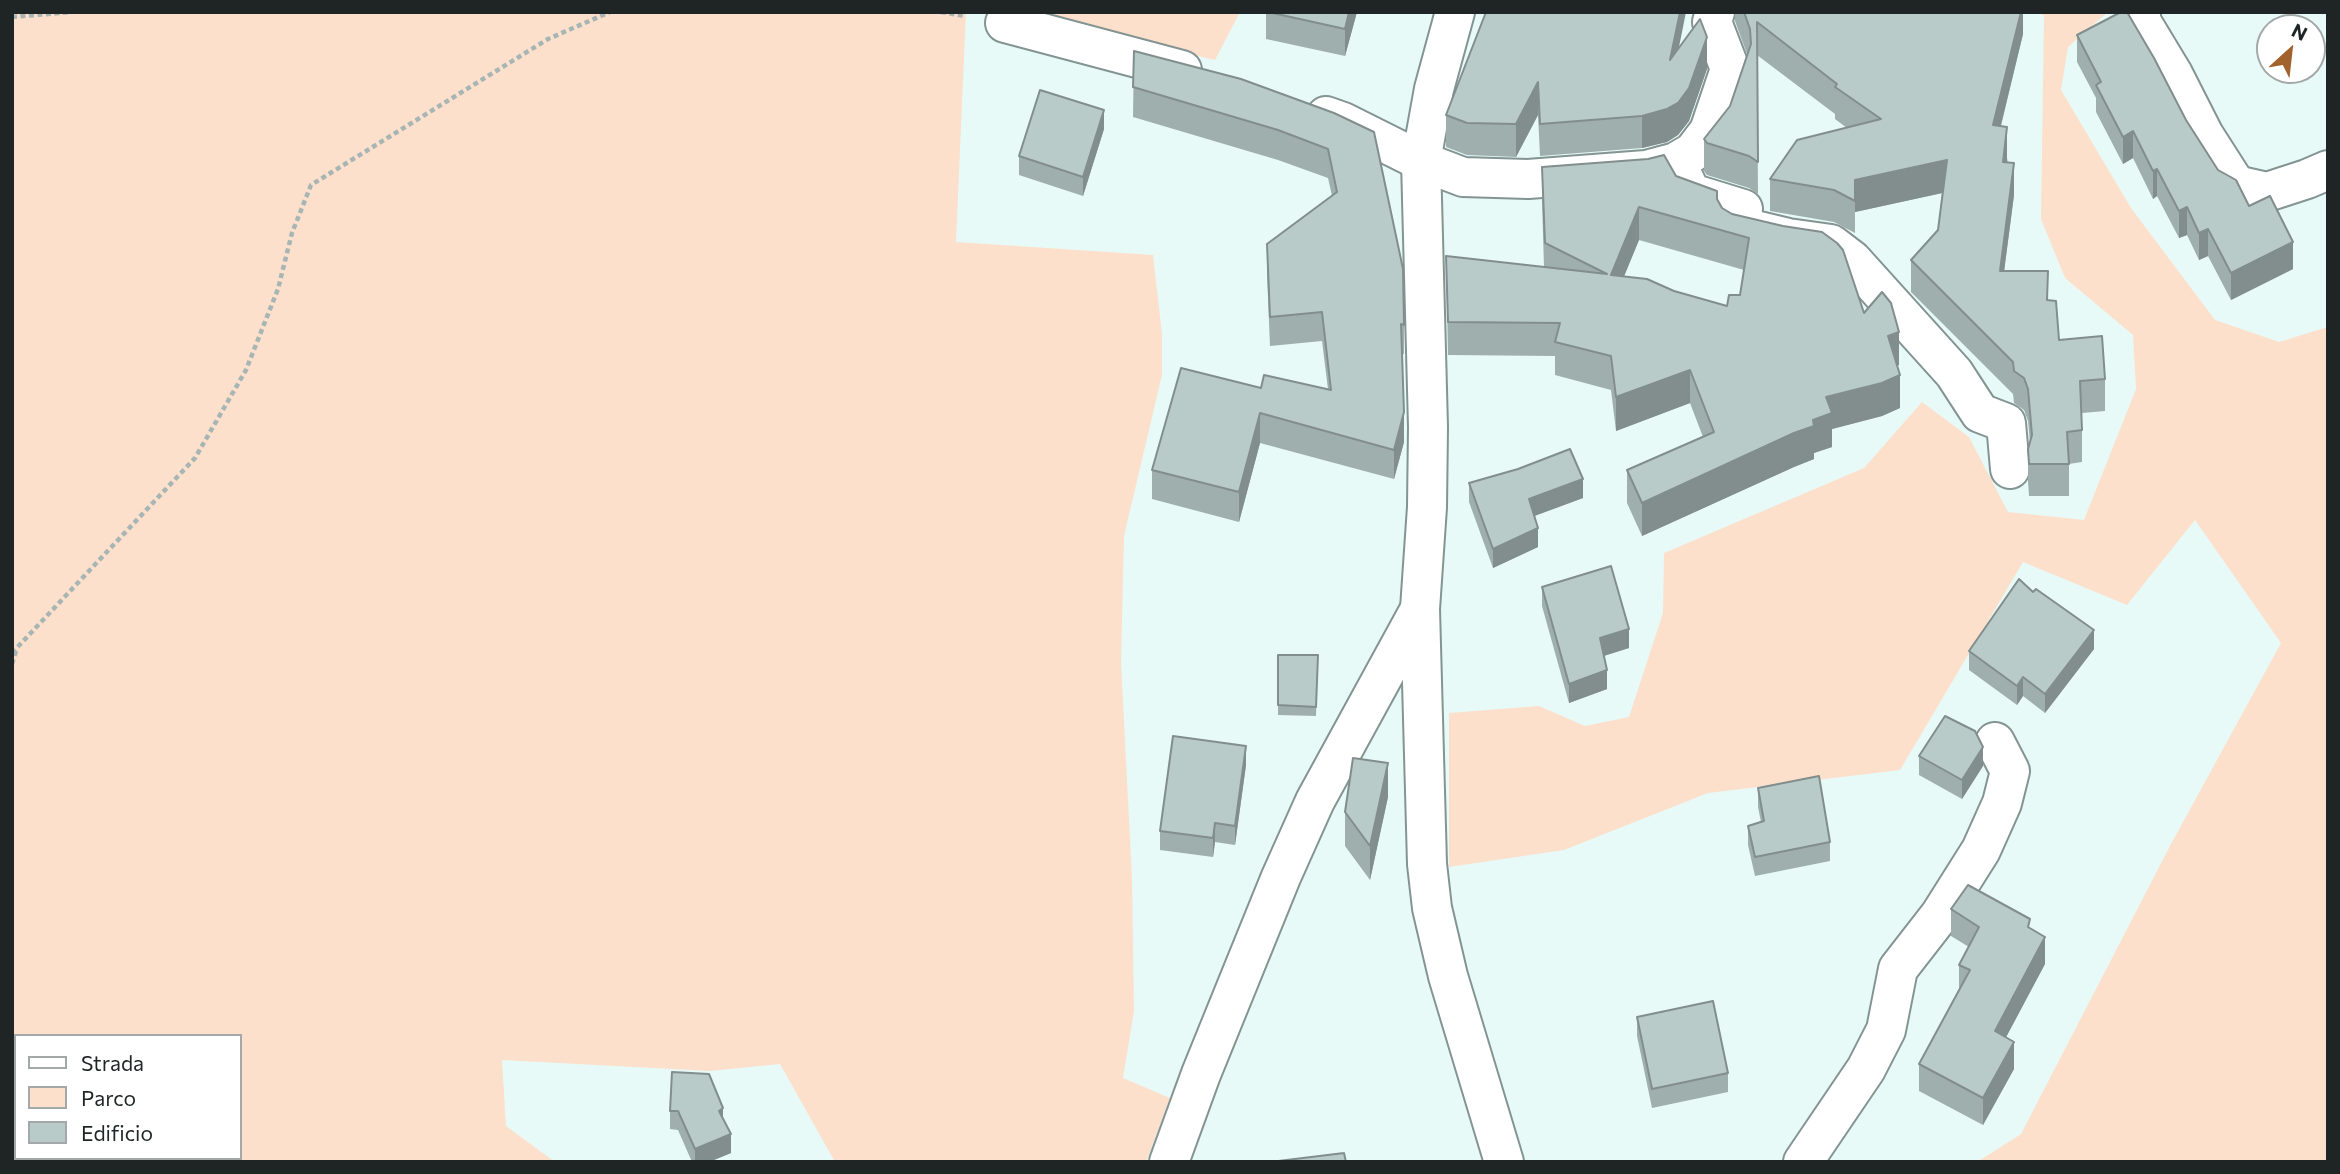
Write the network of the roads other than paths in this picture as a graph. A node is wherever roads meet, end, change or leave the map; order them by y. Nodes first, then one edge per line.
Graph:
1 (1455, 12) edge
2 (1715, 12) edge
3 (2141, 12) edge
4 (1005, 23) dead end
5 (1210, 78) edge
6 (1295, 105) edge
7 (1421, 161) junction
8 (1676, 162) junction
9 (2328, 170) edge
10 (2010, 469) dead end
11 (1420, 609) junction
12 (1994, 742) dead end
13 (1169, 1162) edge
14 (1504, 1162) edge
15 (1803, 1162) edge

1 - 7 street
2 - 8 street
3 - 9 street
4 - 5 street
6 - 7 street
7 - 8 street
7 - 11 street
8 - 10 street
11 - 13 street
11 - 14 street
12 - 15 street

